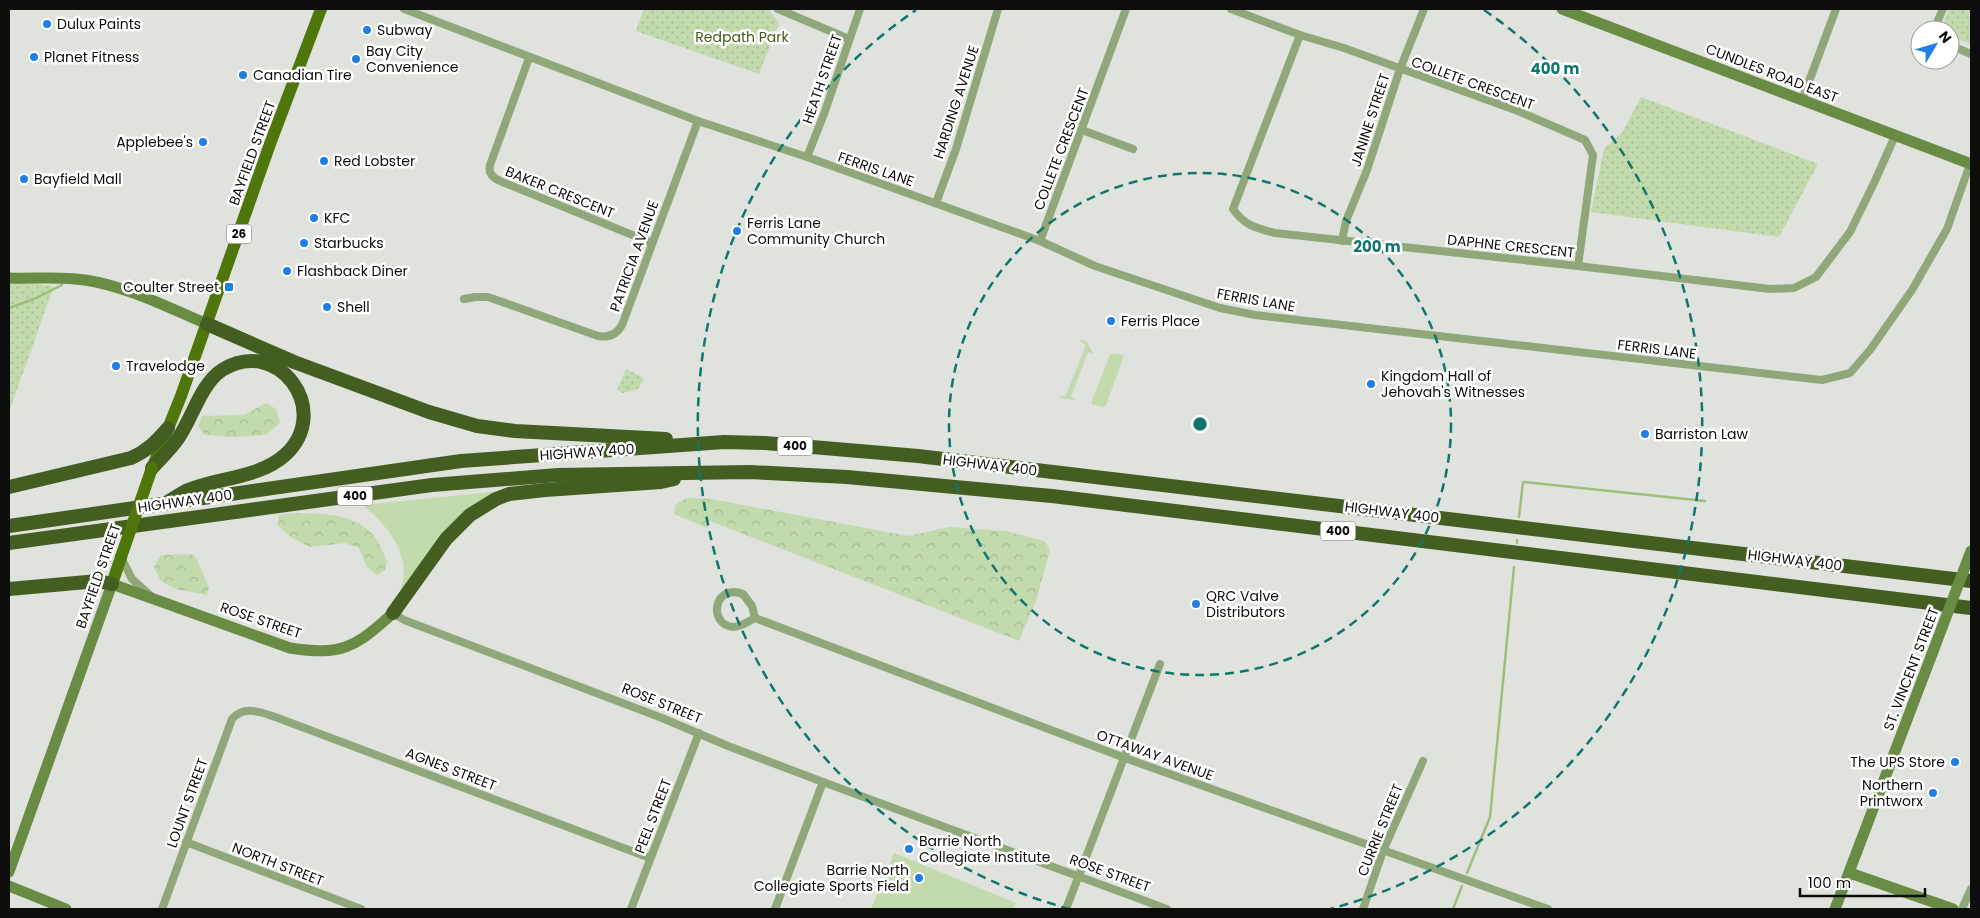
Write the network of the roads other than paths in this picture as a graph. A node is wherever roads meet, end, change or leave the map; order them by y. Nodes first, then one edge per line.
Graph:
1 (321, 9) edge
2 (404, 9) edge
3 (778, 9) edge
4 (860, 9) edge
5 (998, 9) edge
6 (1126, 9) edge
7 (1231, 9) edge
8 (1424, 9) edge
9 (1562, 9) edge
10 (1836, 9) edge
11 (1300, 35) junction
12 (849, 39) junction
13 (529, 58) junction
14 (1400, 70) junction
15 (1802, 100) junction
16 (698, 121) junction
17 (1082, 130) junction
18 (1895, 136) junction
19 (1133, 149) dead end
20 (806, 157) junction
21 (1971, 164) edge
22 (936, 203) junction
23 (1040, 241) junction
24 (1342, 241) junction
25 (652, 243) junction
26 (1578, 266) junction
27 (9, 278) edge
28 (464, 299) dead end
29 (207, 324) junction
30 (168, 428) junction
31 (724, 442) junction
32 (152, 468) junction
33 (704, 471) junction
34 (9, 487) edge
35 (163, 504) junction
36 (9, 526) edge
37 (9, 544) edge
38 (1971, 551) edge
39 (121, 557) junction
40 (1971, 581) edge
41 (112, 584) junction
42 (9, 589) edge
43 (153, 597) junction
44 (1971, 608) edge
45 (393, 614) junction
46 (755, 618) junction
47 (1160, 664) dead end
48 (242, 711) joint
49 (699, 733) junction
50 (1125, 758) junction
51 (1423, 761) dead end
52 (823, 782) junction
53 (186, 842) junction
54 (1383, 851) junction
55 (650, 858) junction
56 (9, 872) edge
57 (1850, 873) junction
58 (1078, 878) junction
59 (9, 886) edge
60 (1971, 889) edge
61 (66, 909) edge
62 (162, 909) edge
63 (361, 909) edge
64 (631, 909) edge
65 (775, 909) edge
66 (1066, 909) edge
67 (1167, 909) edge
68 (1362, 909) edge
69 (1548, 909) edge
70 (1835, 909) edge
71 (1953, 909) edge
72 (1962, 909) edge

1 - 29 main road, BAYFIELD STREET / 26
2 - 13 street, FERRIS LANE
3 - 12 street
4 - 12 street, HEATH STREET
5 - 22 street, HARDING AVENUE
6 - 17 street, COLLETE CRESCENT
7 - 11 street, COLLETE CRESCENT
8 - 14 street, JANINE STREET
9 - 15 main road, CUNDLES ROAD EAST
10 - 15 street
11 - 14 street, COLLETE CRESCENT
11 - 24 street, DAPHNE CRESCENT
12 - 20 street, HEATH STREET
13 - 16 street, FERRIS LANE
13 - 25 street, BAKER CRESCENT
14 - 24 street, JANINE STREET
14 - 26 street, COLLETE CRESCENT
15 - 18 main road, CUNDLES ROAD EAST
16 - 20 street, FERRIS LANE
16 - 25 street, PATRICIA AVENUE
17 - 19 street
17 - 23 street, COLLETE CRESCENT
18 - 21 main road, CUNDLES ROAD EAST
18 - 26 street, DAPHNE CRESCENT
20 - 22 street, FERRIS LANE
21 - 23 street, FERRIS LANE
22 - 23 street, FERRIS LANE
24 - 26 street, DAPHNE CRESCENT
25 - 28 street, PATRICIA AVENUE
27 - 29 main road
29 - 30 main road, BAYFIELD STREET / 26
29 - 31 highway
30 - 32 main road, BAYFIELD STREET / 26
30 - 34 highway
31 - 35 highway, HIGHWAY 400 / 400
31 - 40 highway, HIGHWAY 400 / 400
32 - 35 highway
32 - 39 main road, BAYFIELD STREET / 26, bridge
33 - 37 highway, HIGHWAY 400 / 400
33 - 44 highway, HIGHWAY 400 / 400
33 - 45 highway
35 - 36 highway, HIGHWAY 400 / 400
38 - 57 main road, ST. VINCENT STREET, bridge
39 - 41 main road, BAYFIELD STREET / 26
39 - 43 street, ROSE STREET
41 - 42 highway
41 - 43 main road, ROSE STREET
41 - 56 main road, BAYFIELD STREET
43 - 45 main road, ROSE STREET
45 - 49 street, ROSE STREET
46 - 46 street
46 - 50 street, OTTAWAY AVENUE
47 - 50 street
48 - 53 street, LOUNT STREET
48 - 55 street, AGNES STREET
49 - 52 street, ROSE STREET
49 - 55 street, PEEL STREET
50 - 54 street, OTTAWAY AVENUE
50 - 58 street
51 - 54 street, CURRIE STREET
52 - 58 street, ROSE STREET
52 - 65 street
53 - 62 street, LOUNT STREET
53 - 63 street, NORTH STREET
54 - 68 street, CURRIE STREET
54 - 69 street, OTTAWAY AVENUE
55 - 64 street, PEEL STREET
57 - 70 main road, ST. VINCENT STREET
57 - 71 main road
58 - 66 street
58 - 67 street, ROSE STREET
59 - 61 main road
60 - 72 street

